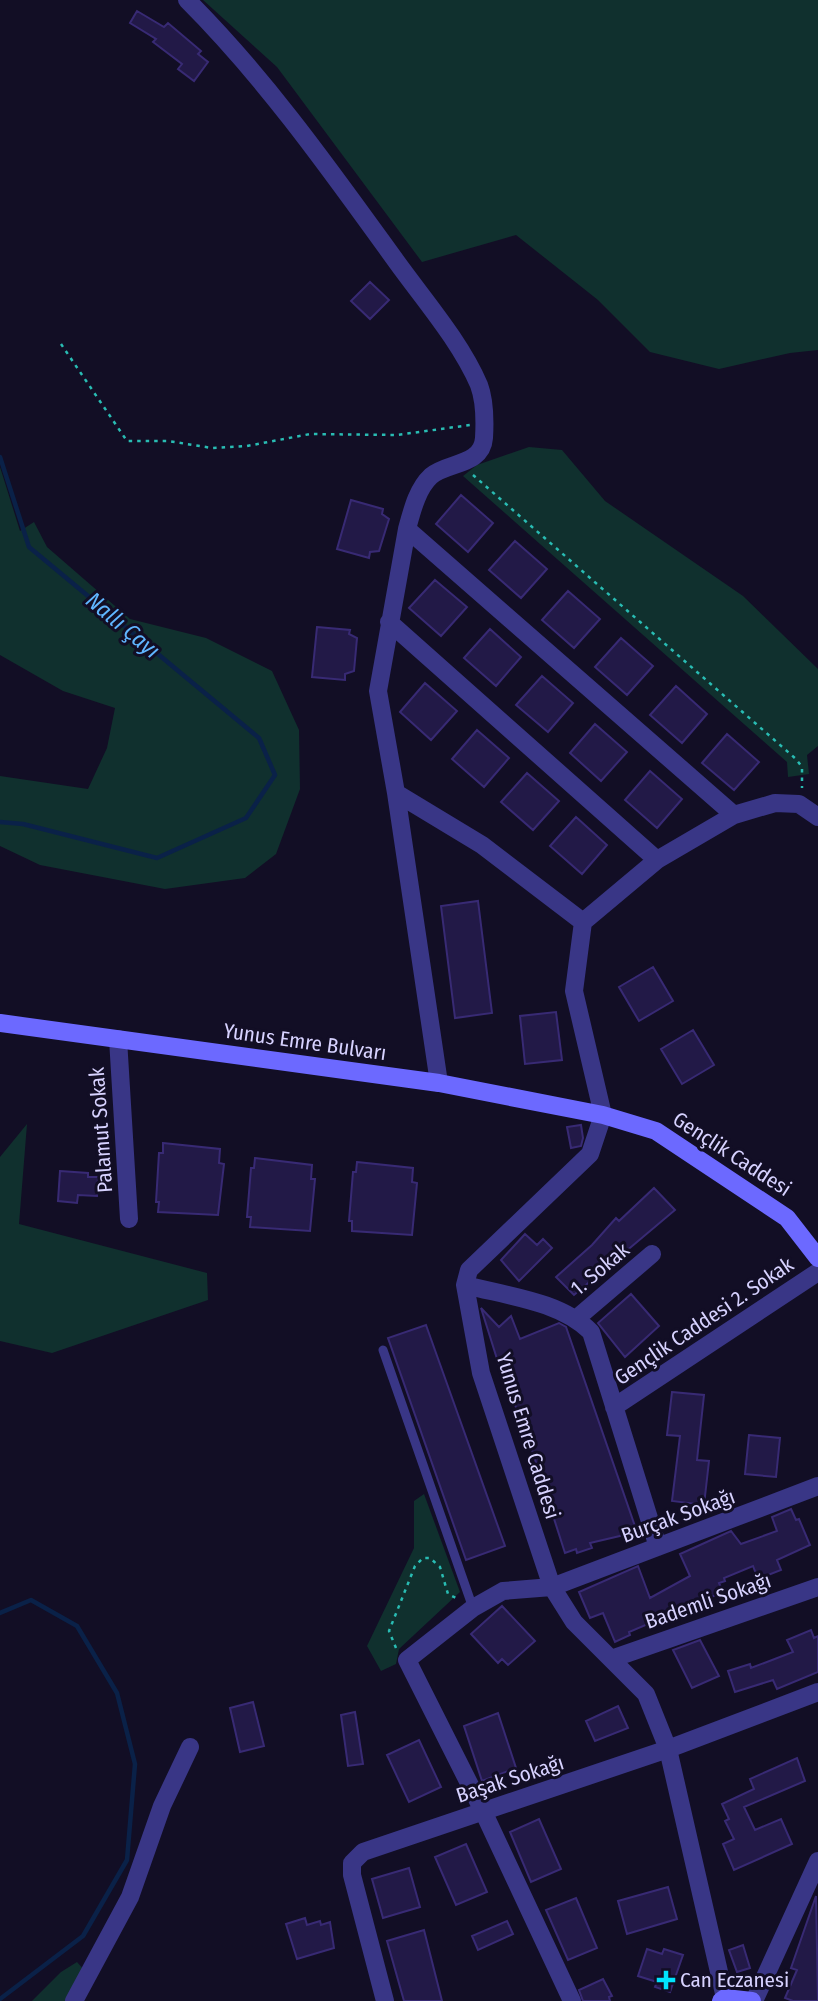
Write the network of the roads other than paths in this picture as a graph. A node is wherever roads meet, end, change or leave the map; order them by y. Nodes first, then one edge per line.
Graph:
1 (187, 0) edge
2 (407, 529) junction
3 (389, 622) junction
4 (396, 793) junction
5 (734, 815) junction
6 (818, 817) edge
7 (657, 860) junction
8 (583, 922) junction
9 (0, 1023) edge
10 (118, 1039) junction
11 (439, 1083) junction
12 (603, 1115) junction
13 (130, 1219) dead end
14 (652, 1254) dead end
15 (818, 1258) edge
16 (818, 1272) edge
17 (465, 1285) junction
18 (577, 1318) junction
19 (383, 1350) dead end
20 (614, 1407) junction
21 (818, 1486) edge
22 (658, 1547) junction
23 (552, 1587) junction
24 (818, 1587) edge
25 (473, 1608) junction
26 (614, 1658) junction
27 (818, 1692) edge
28 (190, 1746) dead end
29 (668, 1749) junction
30 (483, 1811) junction
31 (818, 1861) edge
32 (723, 1999) edge
33 (74, 2001) edge
34 (385, 2001) edge
35 (572, 2001) edge
36 (753, 2001) edge

1 - 2 street
2 - 3 street
2 - 5 street
3 - 4 street
3 - 7 street
4 - 8 street
4 - 11 street
5 - 6 street
5 - 7 street
7 - 8 street
8 - 12 street
9 - 10 street, Yunus Emre Bulvarı
10 - 11 street, Yunus Emre Bulvarı
10 - 13 street, Palamut Sokak
11 - 12 street, Yunus Emre Bulvarı
12 - 15 street, Gençlik Caddesi
12 - 17 street
14 - 18 street, 1. Sokak
16 - 20 street, Gençlik Caddesi 2. Sokak
17 - 18 street
17 - 23 street, Yunus Emre Caddesi
18 - 20 street
19 - 25 lane
20 - 22 street
21 - 22 street, Burçak Sokağı
22 - 23 street, Burçak Sokağı
23 - 25 street, Burçak Sokağı
23 - 26 street, Yunus Emre Caddesi
24 - 26 street, Bademli Sokağı
25 - 30 street, Burçak Sokağı
26 - 29 street, Yunus Emre Caddesi
27 - 29 street, Başak Sokağı
28 - 33 street
29 - 30 street, Başak Sokağı
29 - 32 street, Yunus Emre Caddesi
30 - 34 street, Başak Sokağı
30 - 35 street
31 - 36 street
32 - 36 street

